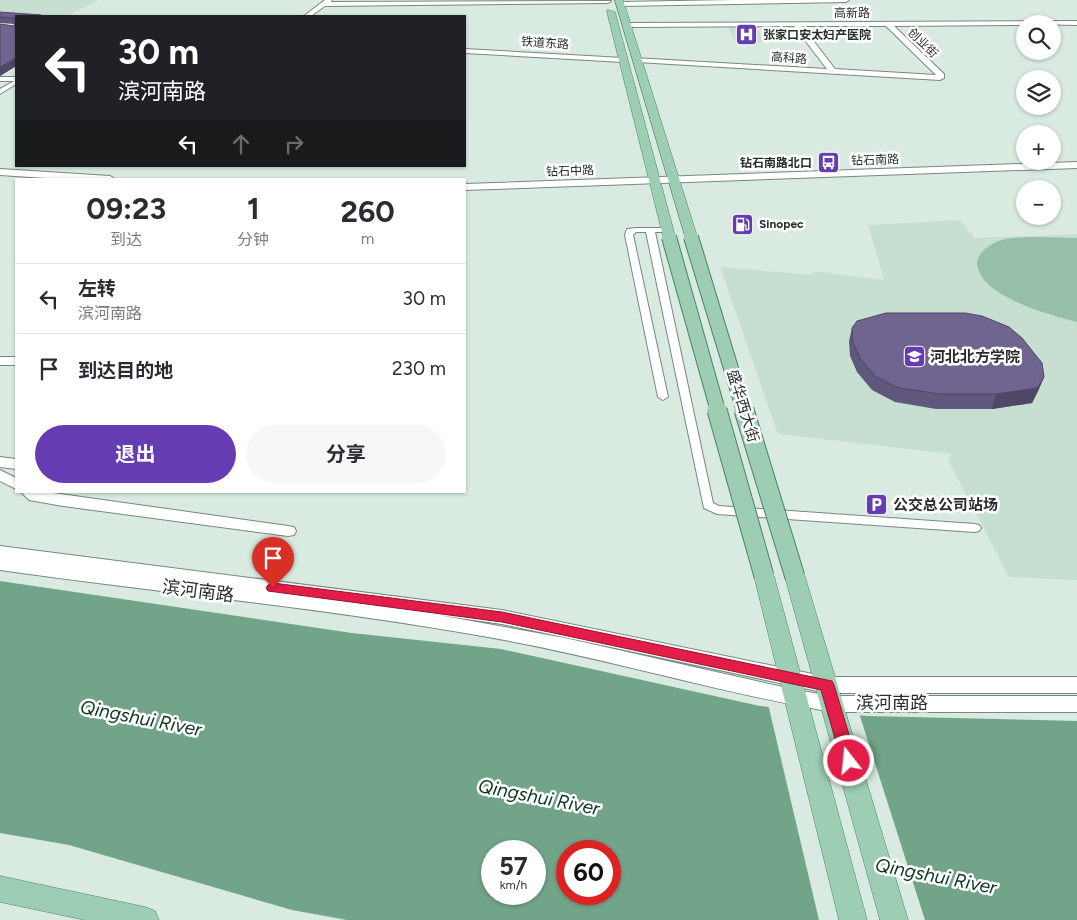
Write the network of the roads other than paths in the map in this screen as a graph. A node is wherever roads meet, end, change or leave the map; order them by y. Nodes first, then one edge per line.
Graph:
1 (608, 0) edge
2 (846, 0) edge
3 (326, 2) edge
4 (620, 2) edge
5 (308, 15) edge
6 (1077, 23) edge
7 (798, 24) junction
8 (888, 24) junction
9 (627, 25) junction
10 (466, 51) edge
11 (623, 60) junction
12 (637, 60) junction
13 (833, 72) junction
14 (0, 78) edge
15 (940, 78) joint
16 (15, 80) edge
17 (15, 81) edge
18 (0, 92) edge
19 (636, 111) junction
20 (653, 111) junction
21 (1077, 160) edge
22 (1061, 161) edge
23 (1016, 163) edge
24 (1077, 165) edge
25 (0, 172) edge
26 (674, 177) junction
27 (94, 178) edge
28 (654, 178) junction
29 (0, 179) edge
30 (15, 180) edge
31 (466, 180) edge
32 (466, 187) edge
33 (650, 230) junction
34 (668, 233) junction
35 (0, 362) edge
36 (15, 362) edge
37 (663, 397) dead end
38 (0, 462) edge
39 (15, 464) edge
40 (0, 474) edge
41 (15, 483) edge
42 (31, 493) edge
43 (975, 528) dead end
44 (288, 530) dead end
45 (0, 552) edge
46 (0, 564) edge
47 (1077, 685) edge
48 (795, 694) junction
49 (831, 699) junction
50 (1077, 704) edge
51 (0, 888) edge
52 (145, 920) edge
53 (853, 920) edge
54 (894, 920) edge

1 - 3 main road
1 - 11 main road
2 - 4 main road
3 - 5 main road
4 - 9 main road
6 - 8 main road, 高新路
7 - 8 main road, 高新路
7 - 9 main road, 高新路
7 - 13 main road
8 - 15 main road, 创业街
9 - 12 main road
10 - 11 street, 铁道东路
11 - 19 main road
12 - 13 main road, 高科路
12 - 20 main road
13 - 15 main road, 高科路
14 - 16 street
17 - 18 street
19 - 20 main road
19 - 28 main road
20 - 26 main road
21 - 22 main road, 钻石南路
23 - 26 main road, 钻石南路
24 - 26 main road, 钻石南路
25 - 27 main road
26 - 28 main road, 钻石中路
26 - 49 main road, 盛华西大街, bridge
28 - 31 main road, 钻石中路
28 - 32 main road, 钻石中路
28 - 34 main road, 盛华西大街
29 - 30 main road
33 - 34 street
33 - 37 street
33 - 43 street
34 - 48 main road, 盛华西大街, bridge
35 - 36 main road
38 - 39 main road
40 - 41 main road
42 - 44 main road
45 - 48 main road, 滨河南路
46 - 48 main road, 滨河南路
47 - 49 main road, 滨河南路
48 - 49 main road, 滨河南路
48 - 53 main road, 盛华西大街
49 - 50 main road, 滨河南路
49 - 54 main road, 盛华西大街
51 - 52 main road

